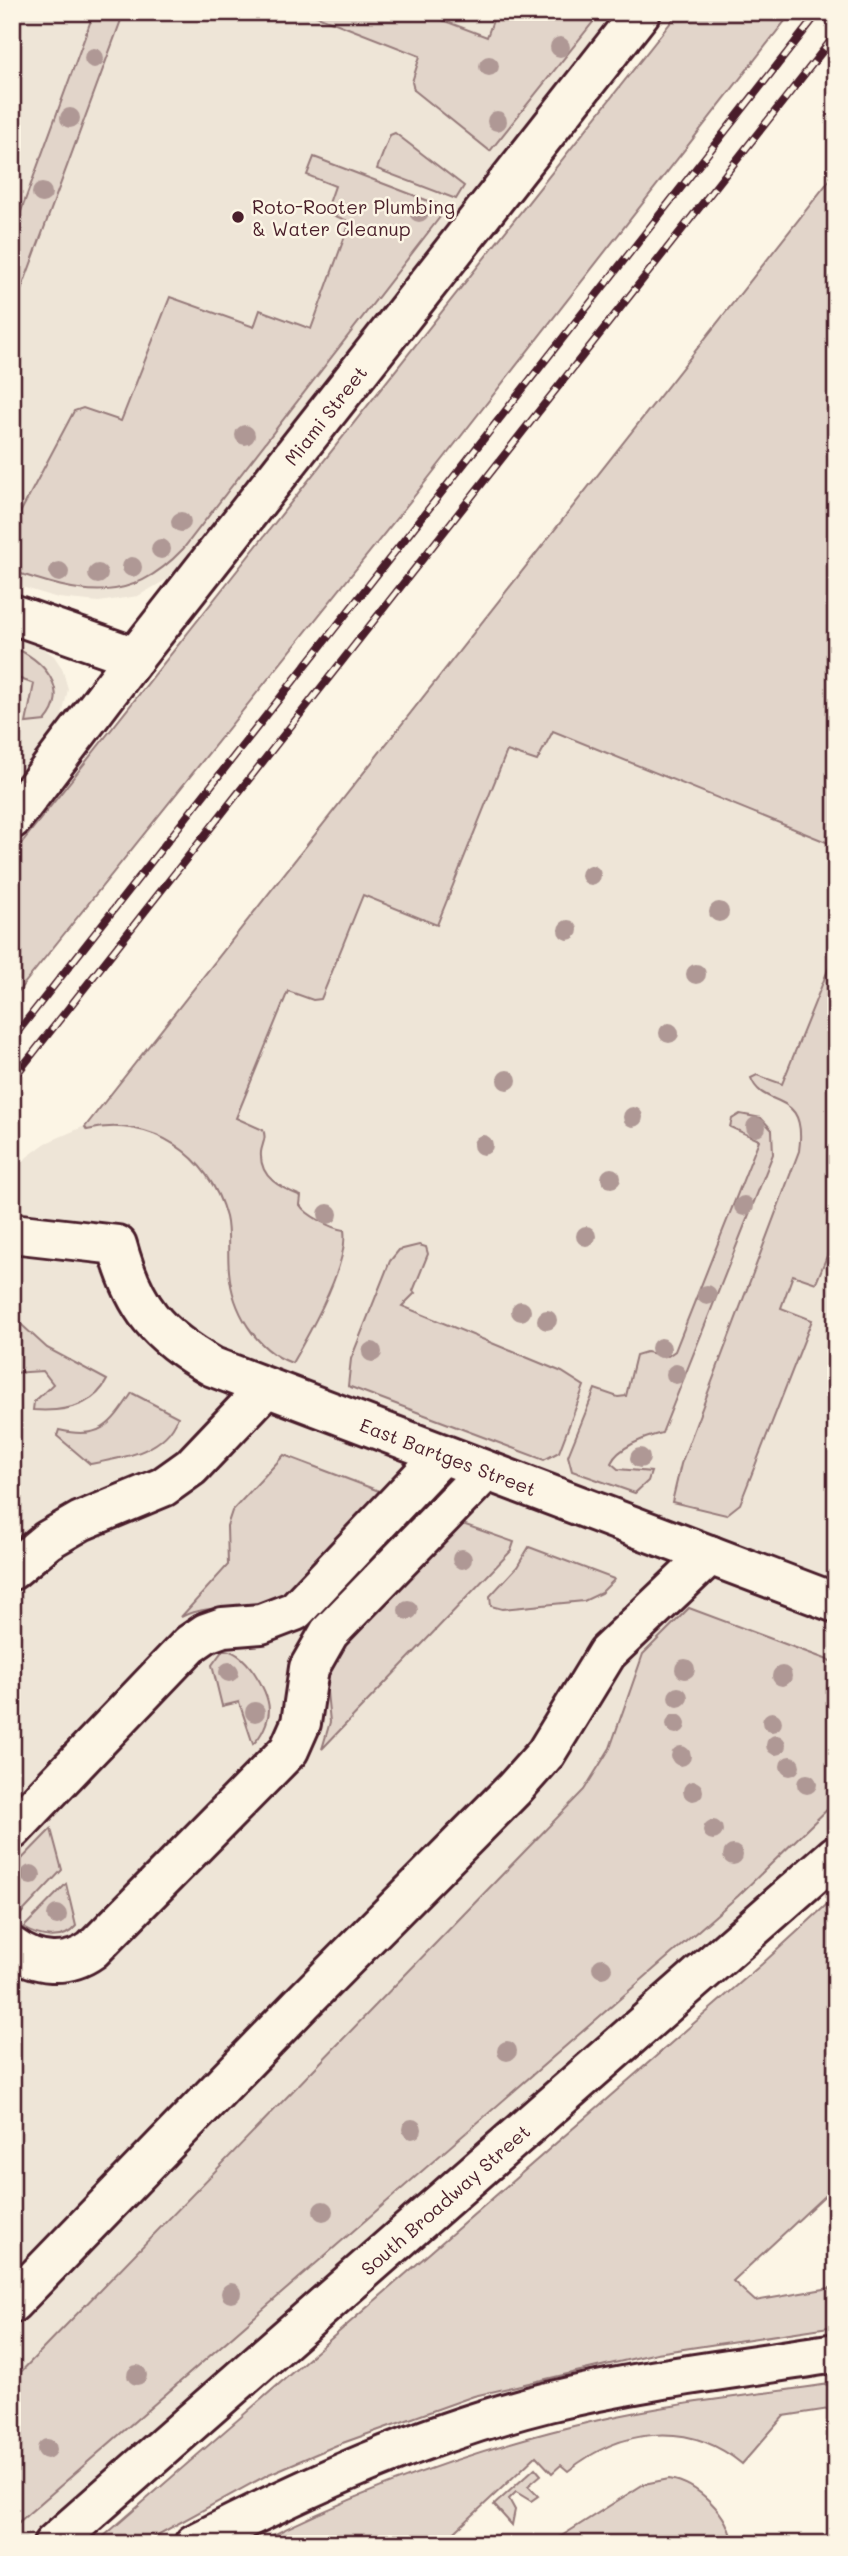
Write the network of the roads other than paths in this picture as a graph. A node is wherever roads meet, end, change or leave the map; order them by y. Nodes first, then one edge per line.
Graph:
1 (641, 12) edge
2 (12, 614) edge
3 (135, 657) junction
4 (12, 819) edge
5 (12, 1233) edge
6 (266, 1388) junction
7 (442, 1455) junction
8 (486, 1471) junction
9 (709, 1555) junction
10 (12, 1570) edge
11 (836, 1603) edge
12 (12, 1830) edge
13 (836, 1855) edge
14 (12, 1947) edge
15 (12, 2303) edge
16 (836, 2353) edge
17 (53, 2544) edge
18 (194, 2544) edge

1 - 3 street, Miami Street
2 - 3 street
3 - 4 street, Miami Street
5 - 6 street, East Bartges Street
6 - 7 street, East Bartges Street
6 - 10 street
7 - 8 street, East Bartges Street
7 - 12 street
8 - 9 street, East Bartges Street
8 - 14 street
9 - 11 street, East Bartges Street
9 - 15 street
13 - 17 street, South Broadway Street
16 - 18 street

